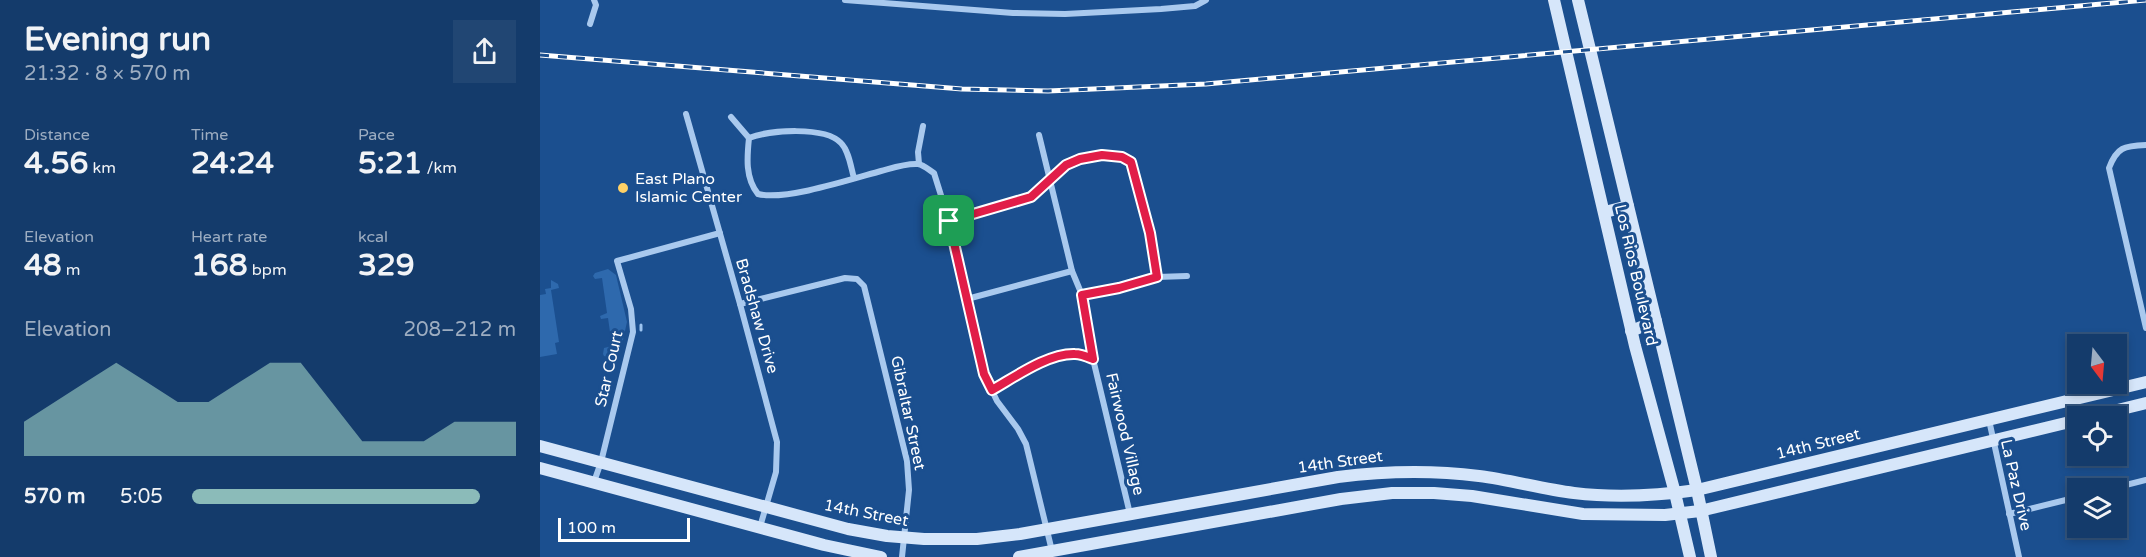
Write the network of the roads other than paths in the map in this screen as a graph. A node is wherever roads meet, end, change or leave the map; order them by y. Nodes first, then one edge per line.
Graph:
1 (594, 0) edge
2 (845, 0) edge
3 (1206, 0) edge
4 (1554, 0) edge
5 (1578, 0) edge
6 (933, 3) edge
7 (590, 24) dead end
8 (686, 114) dead end
9 (731, 117) dead end
10 (923, 126) dead end
11 (1039, 135) dead end
12 (749, 138) junction
13 (2146, 145) edge
14 (919, 164) junction
15 (854, 178) junction
16 (1049, 179) junction
17 (1628, 206) junction
18 (1605, 212) junction
19 (949, 221) junction
20 (720, 233) junction
21 (1072, 272) junction
22 (1187, 276) dead end
23 (1157, 277) junction
24 (1082, 295) junction
25 (967, 298) junction
26 (741, 304) junction
27 (1656, 321) junction
28 (2146, 328) edge
29 (1632, 330) junction
30 (1093, 359) junction
31 (2146, 382) edge
32 (992, 390) junction
33 (2146, 403) edge
34 (2127, 408) edge
35 (1988, 419) junction
36 (2067, 423) edge
37 (1992, 441) junction
38 (540, 446) edge
39 (1857, 451) junction
40 (601, 462) junction
41 (540, 468) edge
42 (1862, 472) junction
43 (1338, 477) junction
44 (1497, 479) junction
45 (2146, 480) edge
46 (593, 483) junction
47 (2127, 485) edge
48 (1697, 490) junction
49 (1675, 493) junction
50 (1231, 496) junction
51 (1341, 499) junction
52 (1494, 500) junction
53 (2067, 500) edge
54 (766, 507) junction
55 (1700, 511) junction
56 (1680, 514) junction
57 (2009, 514) junction
58 (1130, 515) junction
59 (1234, 518) junction
60 (760, 528) junction
61 (1047, 530) junction
62 (903, 538) junction
63 (1052, 552) junction
64 (881, 557) edge
65 (902, 557) edge
66 (1019, 557) edge
67 (1690, 557) edge
68 (1711, 557) edge
69 (2019, 557) edge

1 - 7 street
2 - 6 street
3 - 6 street
4 - 18 main road, Los Rios Boulevard
5 - 17 main road, Los Rios Boulevard
8 - 20 street, Bradshaw Drive
9 - 12 street
10 - 14 street
11 - 16 street, Fairwood Village
12 - 15 street
12 - 15 street
13 - 28 street
14 - 15 street
14 - 19 street
16 - 19 street
16 - 21 street, Fairwood Village
16 - 23 street
17 - 18 main road
17 - 27 main road, Los Rios Boulevard
18 - 29 main road, Los Rios Boulevard
19 - 25 street
20 - 26 street, Bradshaw Drive
20 - 40 street, Star Court
21 - 24 street, Fairwood Village
21 - 25 street
22 - 23 street
23 - 24 street
24 - 30 street, Fairwood Village
25 - 32 street
26 - 54 street, Bradshaw Drive
26 - 62 street, Gibraltar Street
27 - 29 main road
27 - 48 main road, Los Rios Boulevard
29 - 49 main road, Los Rios Boulevard
30 - 32 street, Fairwood Village
30 - 58 street, Fairwood Village
31 - 35 main road, 14th Street
32 - 61 street
33 - 34 main road
35 - 37 street, La Paz Drive
35 - 39 main road, 14th Street
36 - 37 main road
37 - 42 main road
37 - 57 street, La Paz Drive
38 - 40 main road, 14th Street
39 - 42 main road
39 - 48 main road, 14th Street
40 - 46 street, Star Court
40 - 54 main road, 14th Street
41 - 46 main road
42 - 55 main road
43 - 44 main road, 14th Street
43 - 50 main road, 14th Street
43 - 51 main road
44 - 49 main road, 14th Street
44 - 52 main road
45 - 47 street
46 - 60 main road
48 - 49 main road, 14th Street
48 - 55 main road, Los Rios Boulevard
49 - 56 main road, Los Rios Boulevard
50 - 58 main road, 14th Street
50 - 59 main road
51 - 52 main road
51 - 59 main road
52 - 56 main road
53 - 57 street
54 - 60 street, Bradshaw Drive
54 - 62 main road, 14th Street
55 - 56 main road
55 - 68 main road, Los Rios Boulevard
56 - 67 main road, Los Rios Boulevard
57 - 69 street, La Paz Drive
58 - 61 main road, 14th Street
59 - 63 main road
60 - 64 main road
61 - 62 main road, 14th Street
61 - 63 street
62 - 65 street, Gibraltar Street
63 - 66 main road

